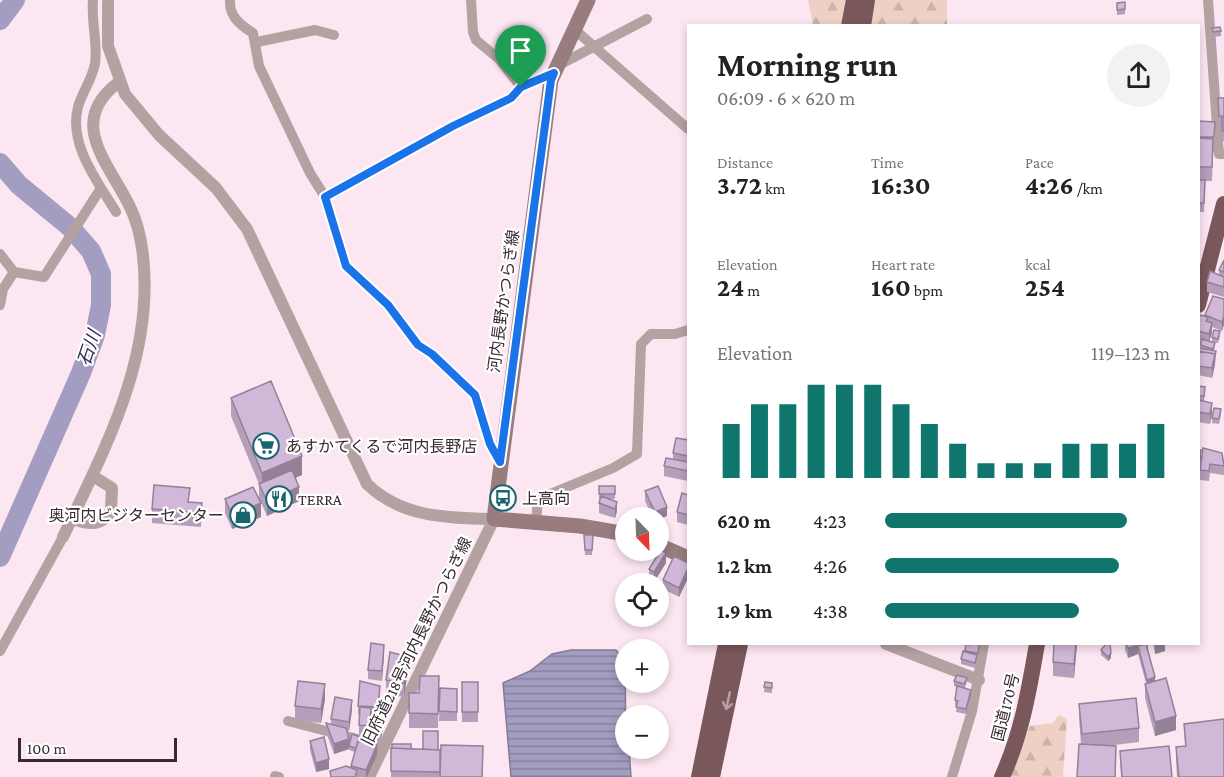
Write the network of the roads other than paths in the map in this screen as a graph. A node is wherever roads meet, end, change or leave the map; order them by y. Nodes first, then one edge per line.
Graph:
1 (93, 0) edge
2 (108, 0) edge
3 (230, 0) edge
4 (471, 0) edge
5 (588, 0) edge
6 (854, 0) edge
7 (867, 0) edge
8 (1208, 0) edge
9 (647, 19) dead end
10 (860, 24) edge
11 (860, 24) edge
12 (574, 29) junction
13 (334, 35) dead end
14 (257, 42) junction
15 (595, 47) junction
16 (556, 70) junction
17 (119, 82) junction
18 (521, 87) junction
19 (687, 128) edge
20 (1224, 154) edge
21 (101, 188) junction
22 (325, 197) junction
23 (1224, 204) edge
24 (116, 212) dead end
25 (0, 254) edge
26 (14, 272) junction
27 (1200, 296) edge
28 (0, 306) edge
29 (687, 330) edge
30 (500, 462) junction
31 (93, 476) junction
32 (72, 518) junction
33 (494, 519) junction
34 (536, 522) junction
35 (615, 532) edge
36 (63, 537) joint
37 (669, 550) edge
38 (687, 558) edge
39 (726, 645) edge
40 (740, 645) edge
41 (889, 645) edge
42 (984, 645) edge
43 (1037, 645) edge
44 (0, 651) edge
45 (979, 680) junction
46 (288, 721) dead end
47 (384, 746) junction
48 (369, 777) edge
49 (699, 777) edge
50 (712, 777) edge
51 (952, 777) edge
52 (1002, 777) edge

1 - 21 street
2 - 17 street
3 - 14 street
4 - 18 street
5 - 12 main road, 河内長野かつらぎ線
6 - 10 highway
7 - 11 highway
8 - 20 street
9 - 15 street
12 - 15 street
12 - 16 main road, 河内長野かつらぎ線
13 - 14 street
14 - 22 street
15 - 16 street
15 - 19 street
16 - 18 street
16 - 30 main road, 河内長野かつらぎ線
17 - 31 street
17 - 33 street
18 - 22 street
21 - 24 street
21 - 26 street
22 - 30 street
23 - 27 highway
25 - 26 street
26 - 28 street
29 - 34 street
30 - 33 main road, 河内長野かつらぎ線
31 - 32 street
31 - 32 street
32 - 36 street
33 - 34 main road
33 - 47 street, 旧府道218号河内長野かつらぎ線
34 - 35 main road
36 - 44 street
37 - 38 main road
39 - 49 highway
40 -> 50 highway
41 - 45 street
42 - 45 street
43 - 52 highway, 国道170号
45 - 51 street
46 - 47 street
47 - 48 street, 旧府道218号河内長野かつらぎ線

